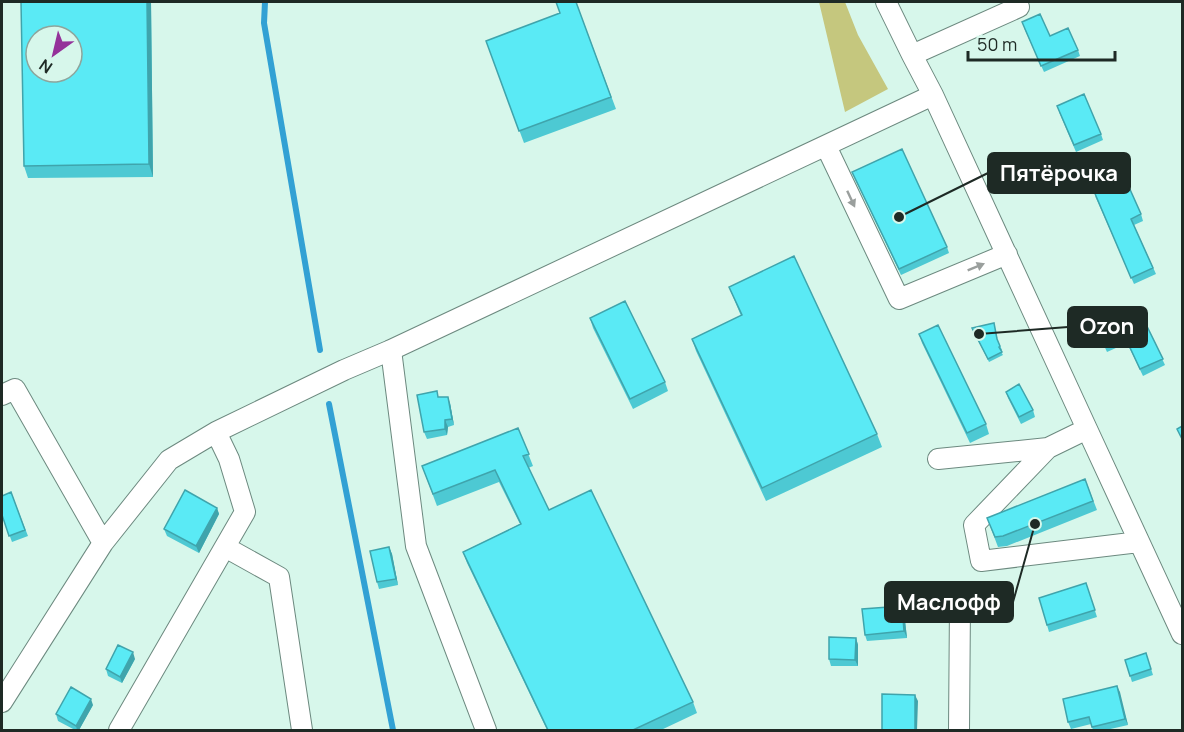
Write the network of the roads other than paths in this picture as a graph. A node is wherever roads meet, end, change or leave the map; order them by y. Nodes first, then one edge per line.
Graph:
1 (889, 2) edge
2 (1019, 7) dead end
3 (912, 56) junction
4 (933, 94) junction
5 (826, 146) junction
6 (1007, 254) junction
7 (391, 350) junction
8 (2, 396) edge
9 (1087, 429) junction
10 (216, 432) junction
11 (1048, 448) junction
12 (938, 459) dead end
13 (1139, 542) junction
14 (103, 543) junction
15 (225, 547) junction
16 (960, 603) dead end
17 (1179, 609) edge
18 (1182, 634) edge
19 (2, 702) edge
20 (119, 730) edge
21 (302, 730) edge
22 (486, 730) edge
23 (960, 730) edge

1 - 3 street
2 - 3 street
3 - 4 street
4 - 5 street
4 - 6 street
5 -> 6 street
5 - 7 street
6 - 9 street
7 - 10 street
7 - 22 street
8 - 14 street
9 - 11 street
9 - 13 street
10 - 14 street
10 - 15 street
11 - 12 street
11 - 13 street
13 - 17 street
14 - 19 street
15 - 20 street
15 - 21 street
16 - 23 street
17 - 18 street

